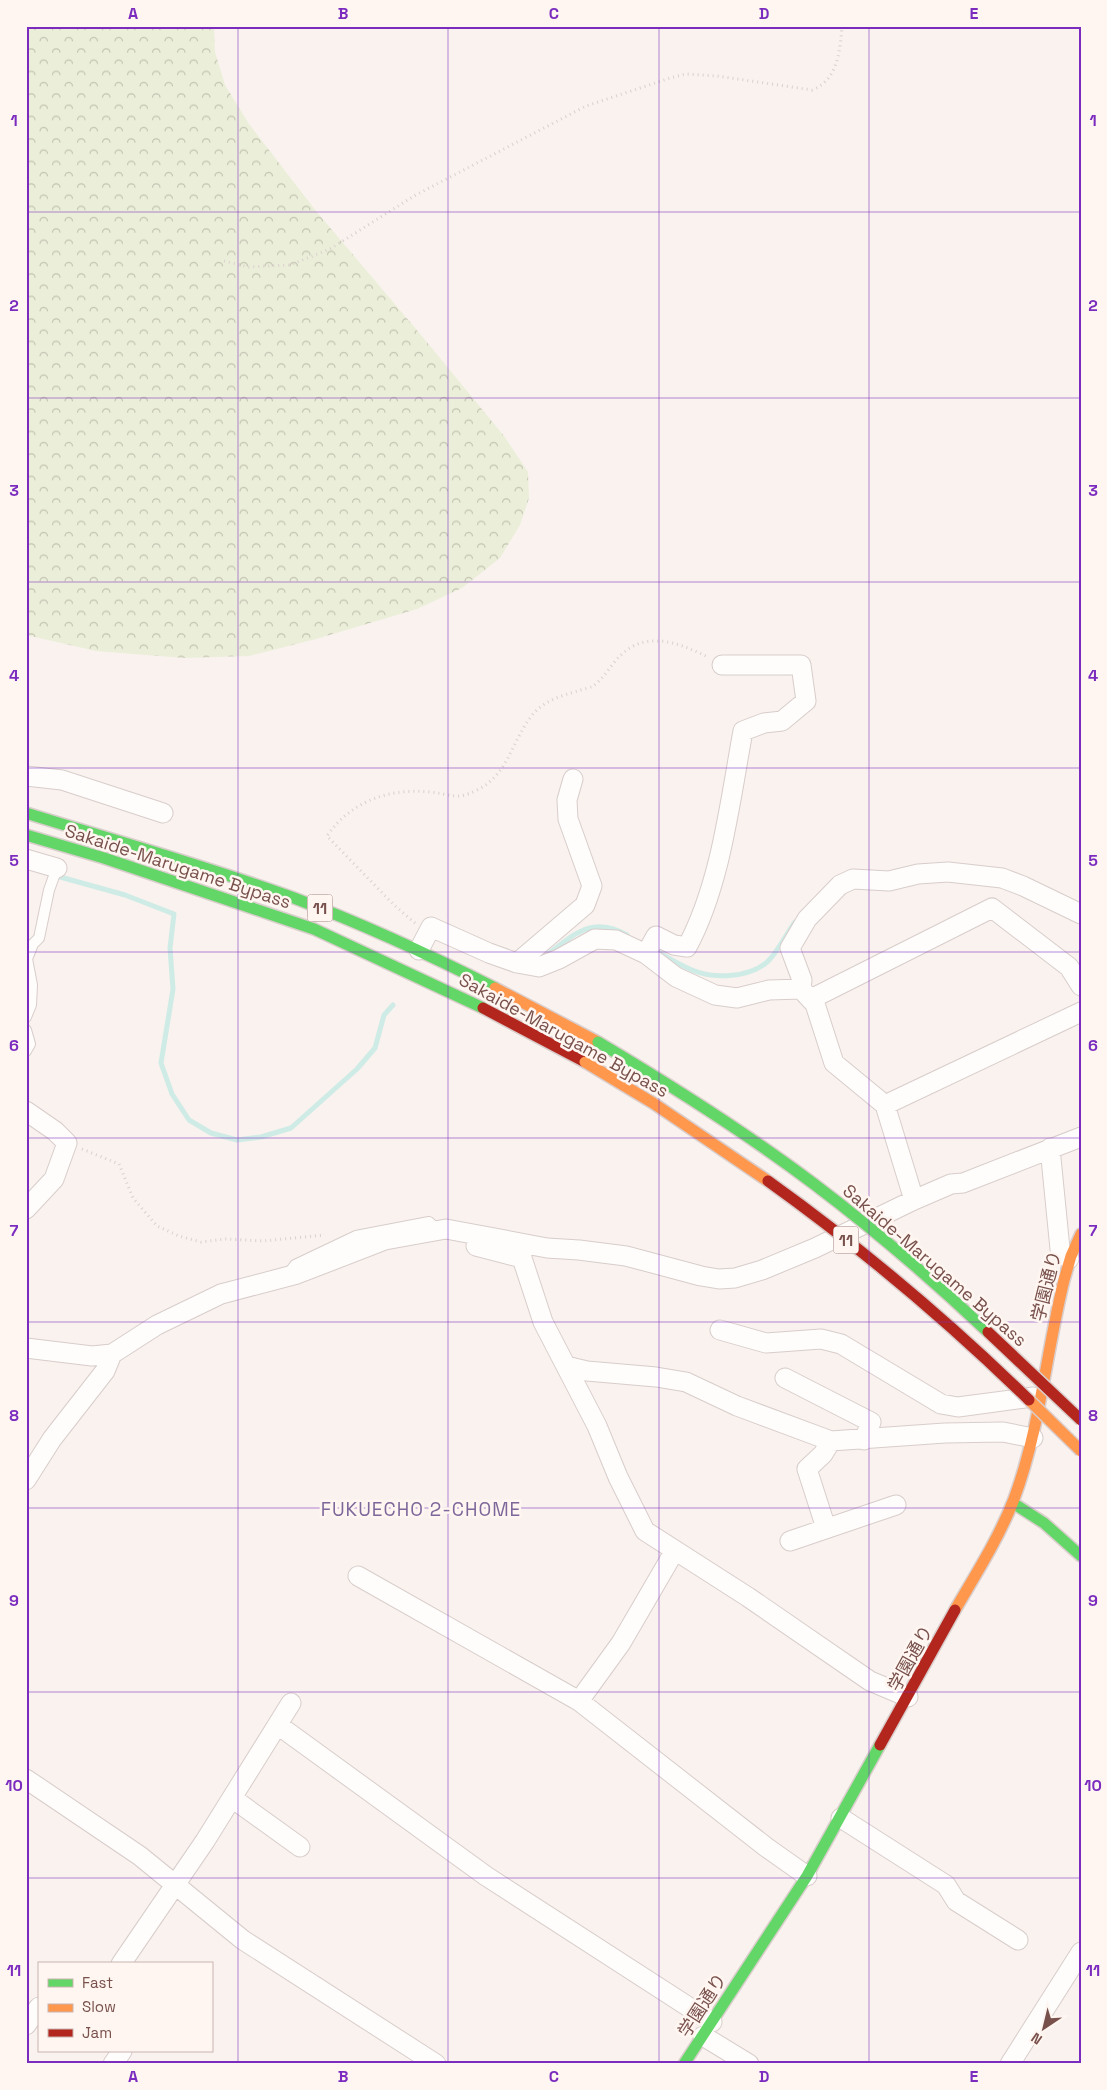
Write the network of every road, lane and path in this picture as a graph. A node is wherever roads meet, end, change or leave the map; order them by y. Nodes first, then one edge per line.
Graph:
1 (842, 26) edge
2 (224, 261) dead end
3 (722, 664) joint
4 (26, 776) edge
5 (573, 779) dead end
6 (26, 812) edge
7 (163, 813) dead end
8 (26, 835) edge
9 (26, 859) edge
10 (55, 873) joint
11 (1081, 914) edge
12 (428, 932) junction
13 (649, 949) junction
14 (420, 950) junction
15 (517, 962) junction
16 (1081, 986) edge
17 (806, 994) junction
18 (1081, 1012) edge
19 (26, 1017) edge
20 (26, 1030) edge
21 (26, 1051) edge
22 (885, 1105) junction
23 (26, 1111) edge
24 (1081, 1137) edge
25 (67, 1143) junction
26 (1050, 1148) junction
27 (914, 1200) junction
28 (26, 1209) edge
29 (442, 1230) junction
30 (1081, 1234) edge
31 (329, 1235) dead end
32 (1069, 1259) junction
33 (720, 1330) dead end
34 (26, 1348) edge
35 (112, 1354) junction
36 (566, 1366) junction
37 (785, 1378) dead end
38 (1040, 1398) junction
39 (1081, 1420) edge
40 (1033, 1438) junction
41 (864, 1440) junction
42 (831, 1441) junction
43 (1081, 1451) edge
44 (26, 1480) edge
45 (1013, 1503) junction
46 (896, 1505) dead end
47 (826, 1528) junction
48 (790, 1540) dead end
49 (674, 1552) junction
50 (1081, 1556) edge
51 (358, 1576) dead end
52 (908, 1697) junction
53 (579, 1701) junction
54 (291, 1703) dead end
55 (278, 1724) junction
56 (26, 1779) edge
57 (232, 1798) junction
58 (841, 1818) junction
59 (300, 1848) dead end
60 (807, 1876) junction
61 (175, 1884) junction
62 (1018, 1940) dead end
63 (1081, 1952) edge
64 (122, 1962) edge
65 (38, 2008) edge
66 (26, 2024) edge
67 (707, 2029) junction
68 (121, 2052) edge
69 (112, 2064) edge
70 (436, 2064) edge
71 (684, 2064) edge
72 (750, 2064) edge
73 (1010, 2064) edge

1 - 2 path
3 - 12 path
3 - 13 street
4 - 7 street
5 - 15 street
6 - 14 main road, Sakaide-Marugame Bypass / 11
8 - 43 main road, Sakaide-Marugame Bypass / 11, bridge
9 - 10 street
10 - 19 lane
11 - 17 street
12 - 14 street
12 - 15 street
13 - 15 street
13 - 17 street
14 - 39 main road, Sakaide-Marugame Bypass / 11, bridge
16 - 17 street
17 - 22 street
18 - 22 street
20 - 21 lane
22 - 27 street
23 - 25 street
24 - 26 street
25 - 28 street
25 - 31 path
26 - 27 street
26 - 32 street
27 - 29 street
29 - 35 street
29 - 36 street
30 - 32 main road, 学園通り
32 - 38 main road, 学園通り
33 - 38 street
34 - 35 street
35 - 44 street
36 - 42 street
36 - 49 street
37 - 41 street
38 - 40 main road, 学園通り
40 - 41 street
40 - 45 main road, 学園通り
41 - 42 street
42 - 47 street
45 - 50 main road
45 - 52 main road, 学園通り
46 - 47 street
47 - 48 street
49 - 52 street
49 - 53 street
51 - 53 street
52 - 58 main road, 学園通り
53 - 60 street
54 - 55 street
55 - 57 street
55 - 67 street
56 - 61 street
57 - 59 street
57 - 61 street
58 - 60 main road, 学園通り
58 - 62 street
60 - 67 main road, 学園通り
61 - 64 street
61 - 70 street
63 - 73 street
65 - 66 street
67 - 71 main road, 学園通り
67 - 72 street
68 - 69 street

